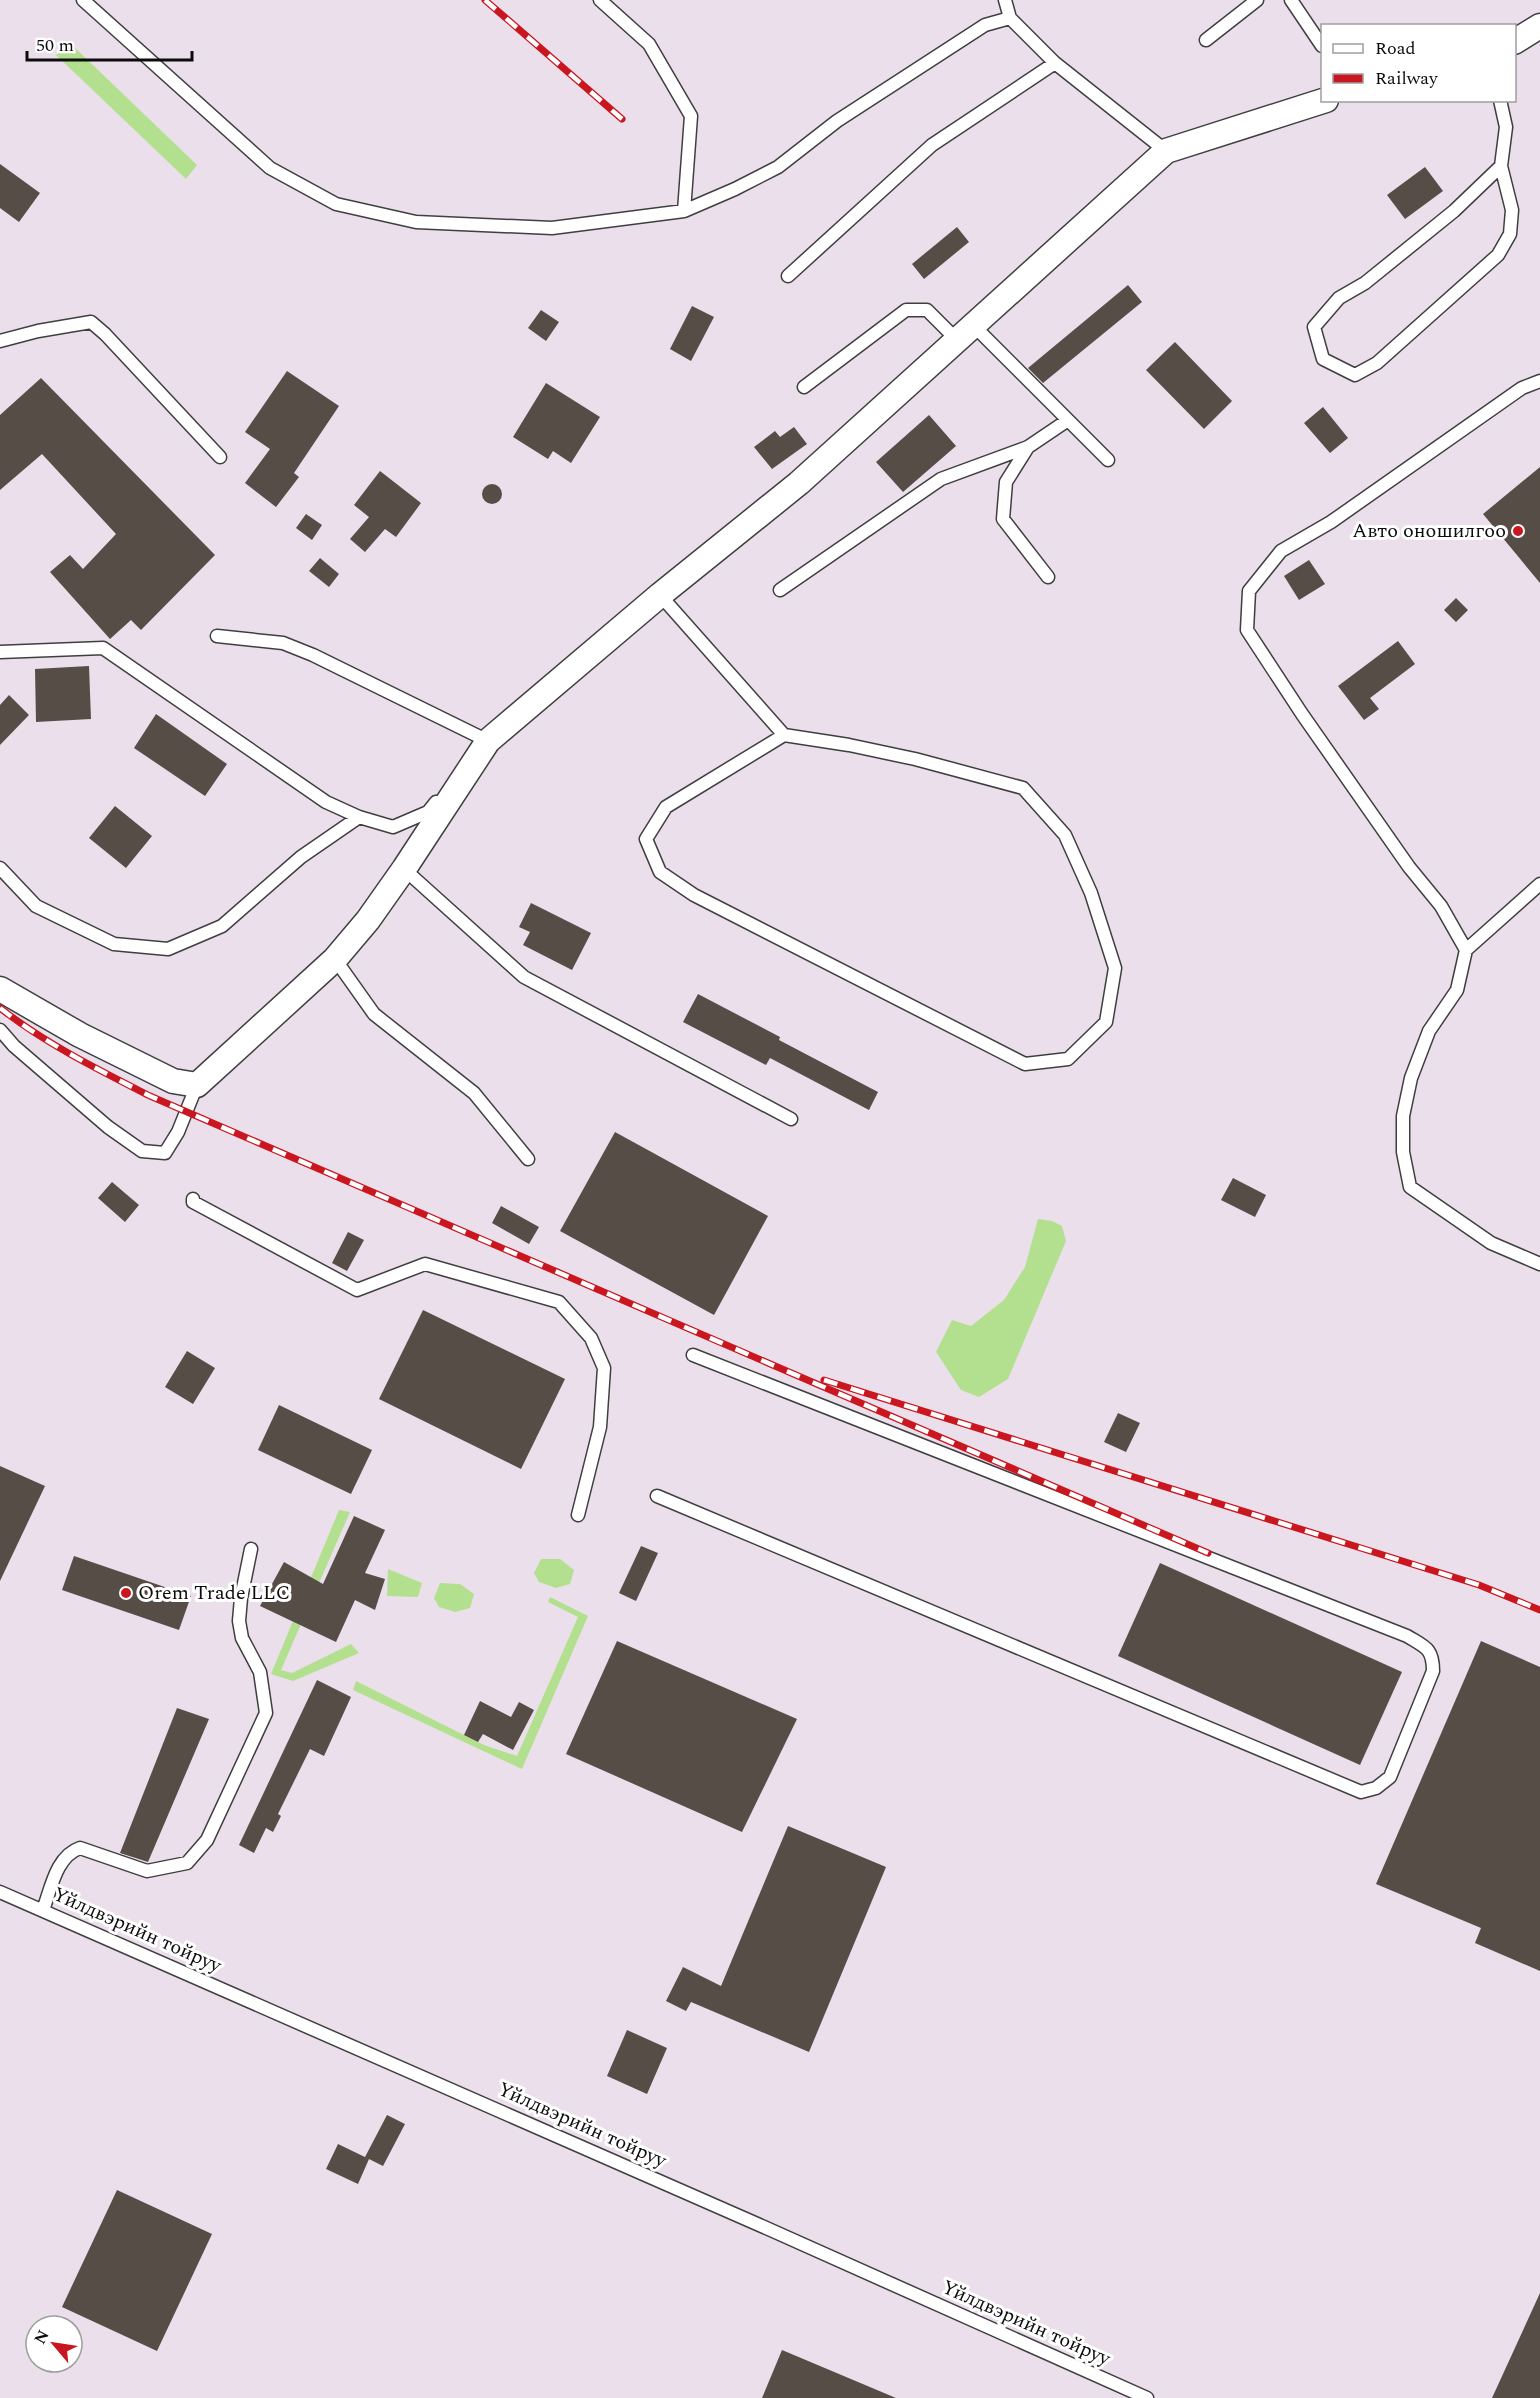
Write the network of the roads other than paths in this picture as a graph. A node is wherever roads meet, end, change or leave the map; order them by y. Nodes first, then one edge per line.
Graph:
1 (82, 0) edge
2 (600, 0) edge
3 (1005, 0) edge
4 (1257, 0) edge
5 (1291, 0) edge
6 (1010, 18) junction
7 (1540, 26) edge
8 (1206, 40) dead end
9 (1516, 41) edge
10 (1321, 43) edge
11 (1055, 63) junction
12 (1321, 102) edge
13 (1500, 102) edge
14 (1166, 150) junction
15 (1500, 166) junction
16 (684, 211) junction
17 (788, 276) dead end
18 (965, 332) junction
19 (0, 341) edge
20 (1540, 381) edge
21 (804, 387) dead end
22 (1068, 420) junction
23 (1028, 447) junction
24 (220, 458) dead end
25 (1108, 460) dead end
26 (1048, 577) dead end
27 (780, 590) dead end
28 (660, 594) junction
29 (217, 636) dead end
30 (0, 652) edge
31 (784, 735) junction
32 (488, 741) junction
33 (359, 817) junction
34 (0, 868) edge
35 (404, 869) junction
36 (1540, 884) edge
37 (1466, 950) junction
38 (335, 959) junction
39 (0, 989) edge
40 (0, 1030) edge
41 (197, 1085) junction
42 (791, 1119) dead end
43 (528, 1159) dead end
44 (193, 1199) dead end
45 (1540, 1264) edge
46 (693, 1355) dead end
47 (657, 1496) dead end
48 (578, 1515) dead end
49 (251, 1550) dead end
50 (0, 1892) edge
51 (44, 1910) junction
52 (1140, 2397) edge

1 - 16 lane
2 - 16 lane
3 - 6 lane
4 - 8 lane
5 - 10 lane
6 - 11 lane
6 - 16 lane
7 - 9 street
11 - 14 lane
11 - 17 lane
12 - 14 street
13 - 15 lane
14 - 18 street
15 - 15 lane
18 - 21 lane
18 - 22 lane
18 - 28 street
19 - 24 lane
20 - 37 lane
22 - 23 lane
22 - 25 lane
23 - 26 lane
23 - 27 lane
28 - 31 lane
28 - 32 street
29 - 32 lane
30 - 33 lane
31 - 31 lane
32 - 33 lane
32 - 35 street
33 - 34 lane
35 - 38 street
35 - 42 lane
36 - 37 lane
37 - 45 lane
38 - 41 street
38 - 43 lane
39 - 41 street
40 - 41 lane
44 - 48 lane
46 - 47 lane
49 - 51 lane
50 - 51 lane, Үйлдвэрийн тойруу
51 - 52 lane, Үйлдвэрийн тойруу

